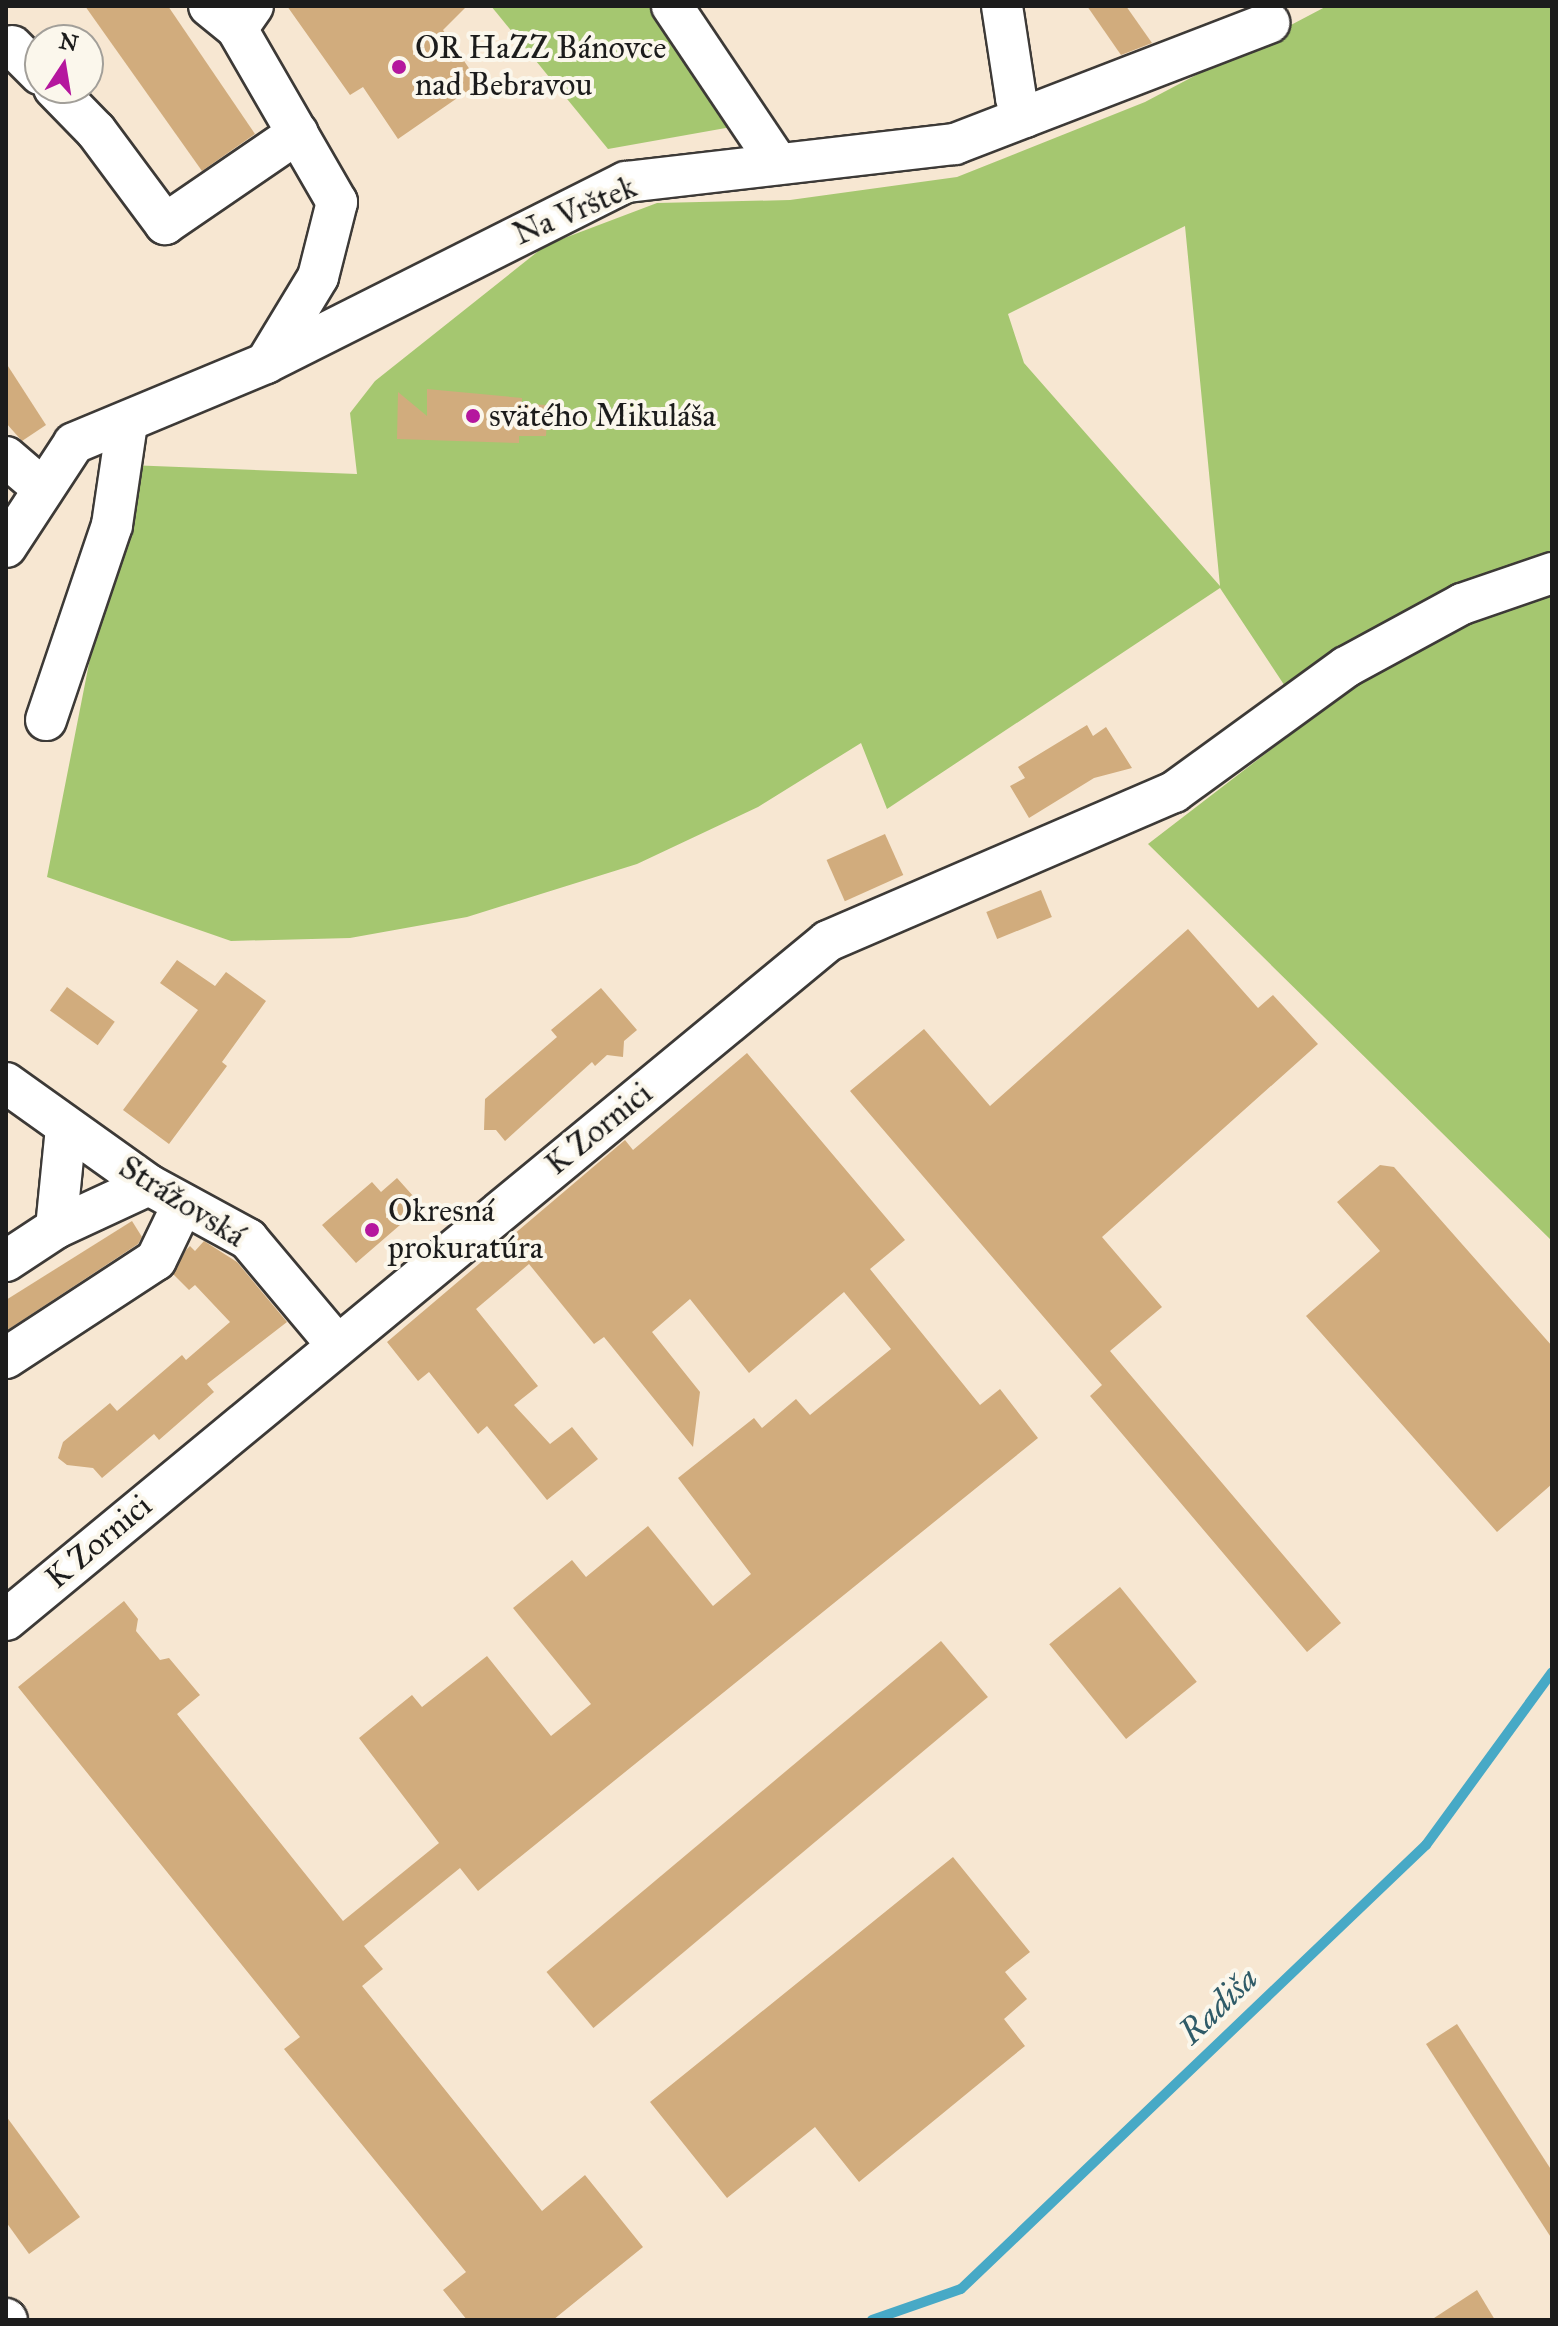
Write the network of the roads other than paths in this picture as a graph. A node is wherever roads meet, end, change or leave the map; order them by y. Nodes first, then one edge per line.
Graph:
1 (672, 6) edge
2 (1002, 6) edge
3 (233, 14) edge
4 (1269, 23) dead end
5 (12, 46) dead end
6 (24, 58) edge
7 (70, 104) edge
8 (1025, 117) junction
9 (298, 133) junction
10 (778, 164) junction
11 (266, 363) junction
12 (127, 424) junction
13 (6, 457) edge
14 (41, 487) junction
15 (6, 547) edge
16 (1552, 573) edge
17 (46, 720) dead end
18 (6, 1083) edge
19 (66, 1127) junction
20 (166, 1194) junction
21 (56, 1228) junction
22 (6, 1261) edge
23 (336, 1344) junction
24 (6, 1358) edge
25 (6, 1620) edge

1 - 10 street
2 - 8 street
3 - 9 street
4 - 8 street, Na Vrštek
5 - 6 street
7 - 9 street
8 - 10 street, Na Vrštek
9 - 11 street
10 - 11 street, Na Vrštek
11 - 12 street, Na Vrštek
12 - 14 street, Na Vrštek
12 - 17 street
13 - 14 street
14 - 15 street, Na Vrštek
16 - 23 street, K Zornici
18 - 19 street, Strážovská
19 - 20 street, Strážovská
19 - 21 street
20 - 21 street
20 - 23 street, Strážovská
20 - 24 street
21 - 22 street
23 - 25 street, K Zornici

